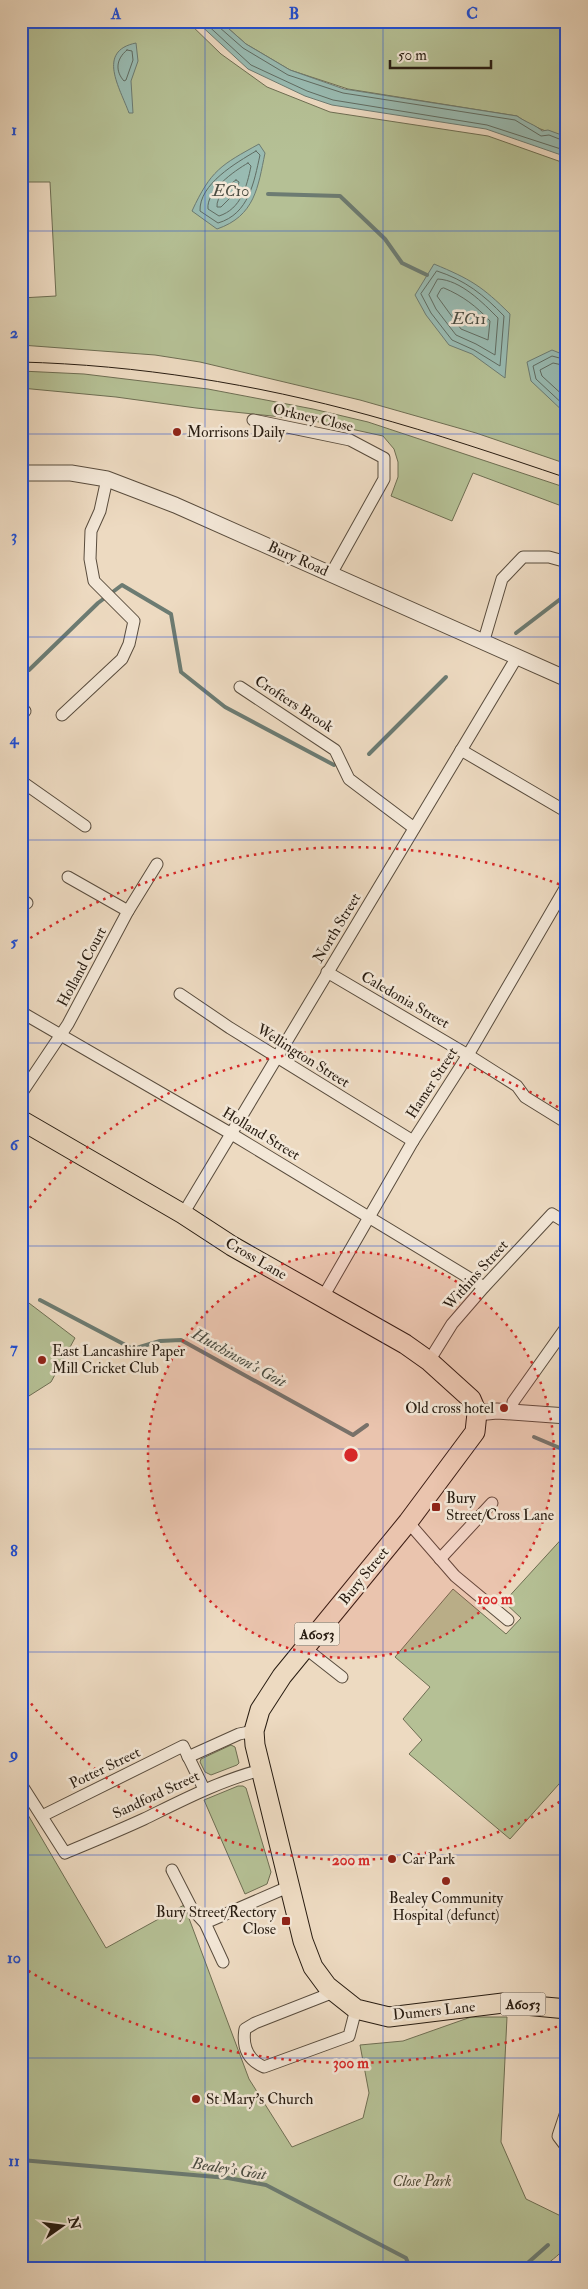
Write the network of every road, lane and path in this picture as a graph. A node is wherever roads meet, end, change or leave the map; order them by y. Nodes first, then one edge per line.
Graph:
1 (253, 420) dead end
2 (21, 473) edge
3 (107, 478) junction
4 (567, 562) edge
5 (331, 574) junction
6 (484, 640) junction
7 (517, 657) junction
8 (567, 679) edge
9 (240, 687) dead end
10 (62, 715) dead end
11 (461, 750) junction
12 (21, 780) edge
13 (567, 812) edge
14 (85, 826) dead end
15 (414, 828) junction
16 (157, 864) dead end
17 (68, 878) dead end
18 (567, 885) edge
19 (128, 911) junction
20 (327, 972) junction
21 (180, 994) dead end
22 (21, 1012) edge
23 (60, 1035) junction
24 (468, 1054) junction
25 (277, 1056) junction
26 (21, 1094) edge
27 (21, 1120) edge
28 (567, 1123) edge
29 (230, 1133) junction
30 (413, 1141) junction
31 (183, 1214) junction
32 (370, 1217) junction
33 (567, 1223) edge
34 (484, 1287) junction
35 (323, 1297) junction
36 (567, 1326) edge
37 (429, 1360) junction
38 (512, 1412) junction
39 (477, 1413) junction
40 (567, 1416) edge
41 (492, 1503) dead end
42 (408, 1522) junction
43 (440, 1559) junction
44 (508, 1620) dead end
45 (305, 1648) junction
46 (342, 1677) dead end
47 (254, 1731) junction
48 (188, 1757) junction
49 (261, 1770) junction
50 (21, 1784) edge
51 (204, 1789) junction
52 (42, 1816) junction
53 (172, 1870) dead end
54 (288, 1887) junction
55 (205, 1923) junction
56 (223, 1962) dead end
57 (334, 1992) junction
58 (356, 2009) junction
59 (567, 2009) edge
60 (567, 2109) edge
61 (567, 2148) edge

1 - 5 street, Orkney Close
2 - 3 street, Bury Road
3 - 5 street, Bury Road
3 - 10 street
4 - 6 street
5 - 6 street, Bury Road
6 - 7 street, Bury Road
7 - 8 street, Bury Road
7 - 11 street, North Street
9 - 15 street, Crofters Brook
11 - 13 street
11 - 15 street, North Street
12 - 14 street
15 - 20 street, North Street
16 - 19 street, Holland Court
17 - 19 street
18 - 24 street, Hamer Street
19 - 23 street, Holland Court
20 - 24 street, Caledonia Street
20 - 25 street, North Street
21 - 25 street, Wellington Street
22 - 23 street, Holland Street
23 - 26 street, Holland Court
23 - 29 street, Holland Street
24 - 28 street, Caledonia Street
24 - 30 street, Hamer Street
25 - 29 street, North Street
25 - 30 street, Wellington Street
27 - 31 main road, Cross Lane
29 - 31 street, North Street
29 - 32 street, Holland Street
30 - 32 street, Hamer Street
31 - 35 main road, Cross Lane
32 - 34 street, Holland Street
32 - 35 street, Hamer Street
33 - 34 street, Withins Street
34 - 37 street, Withins Street
35 - 37 main road, Cross Lane
36 - 38 street
37 - 39 main road, Cross Lane
38 - 39 street
38 - 40 street
39 - 42 main road, Bury Street / A6053
41 - 43 street
42 - 43 street
42 - 45 main road, Bury Street / A6053
43 - 44 street
45 - 46 street
45 - 47 main road, Bury Street / A6053
47 - 48 street
47 - 49 main road, Bury Street / A6053
48 - 51 street
48 - 52 street, Potter Street
49 - 51 street, Sandford Street
49 - 54 main road, Bury Street / A6053
50 - 52 street
51 - 52 street, Sandford Street
53 - 55 street
54 - 55 street
54 - 57 main road, Dumers Lane / A6053
55 - 56 street
57 - 58 main road, Dumers Lane / A6053
57 - 58 street
58 - 59 main road, Dumers Lane / A6053
60 - 61 street

